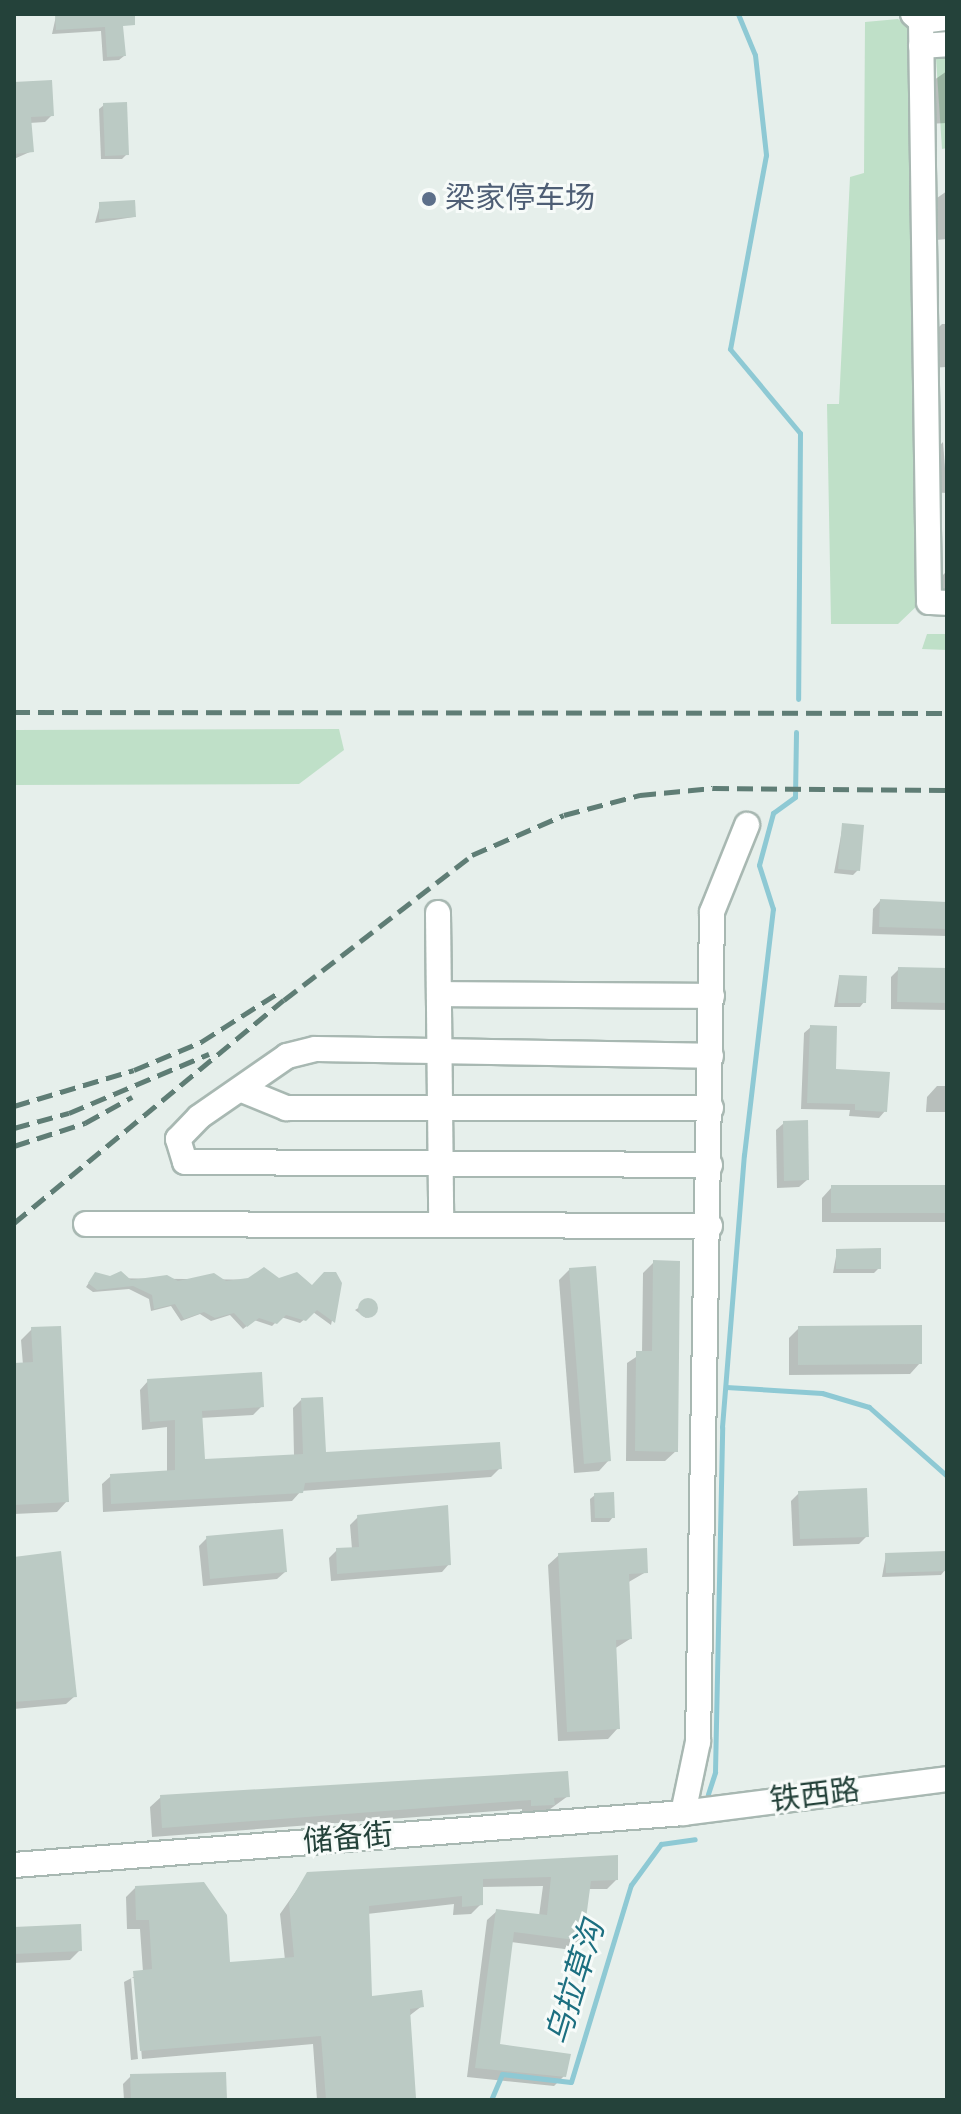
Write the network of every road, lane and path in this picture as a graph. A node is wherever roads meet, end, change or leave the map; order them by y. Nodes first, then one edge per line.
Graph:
1 (917, 18) edge
2 (947, 18) edge
3 (947, 44) edge
4 (921, 46) junction
5 (935, 160) edge
6 (936, 370) edge
7 (937, 417) edge
8 (938, 539) edge
9 (947, 603) edge
10 (747, 825) dead end
11 (438, 913) dead end
12 (439, 994) junction
13 (712, 996) junction
14 (439, 1052) junction
15 (711, 1056) junction
16 (242, 1090) junction
17 (440, 1108) junction
18 (711, 1108) junction
19 (440, 1162) junction
20 (710, 1165) junction
21 (86, 1224) dead end
22 (441, 1225) junction
23 (710, 1226) junction
24 (947, 1779) edge
25 (683, 1813) junction
26 (14, 1865) edge

1 - 2 street
1 - 4 street
3 - 4 street
4 - 5 street
5 - 6 street
6 - 7 street
7 - 8 street
8 - 9 street
10 - 13 street
11 - 12 street
12 - 13 street
12 - 14 street
13 - 15 street
14 - 15 street
14 - 16 street
14 - 17 street
15 - 18 street
16 - 17 street
16 - 19 street
17 - 18 street
17 - 19 street
18 - 20 street
19 - 20 street
19 - 22 street
20 - 23 street
21 - 22 street
22 - 23 street
23 - 25 street
24 - 25 street, 铁西路
25 - 26 street, 储备街

